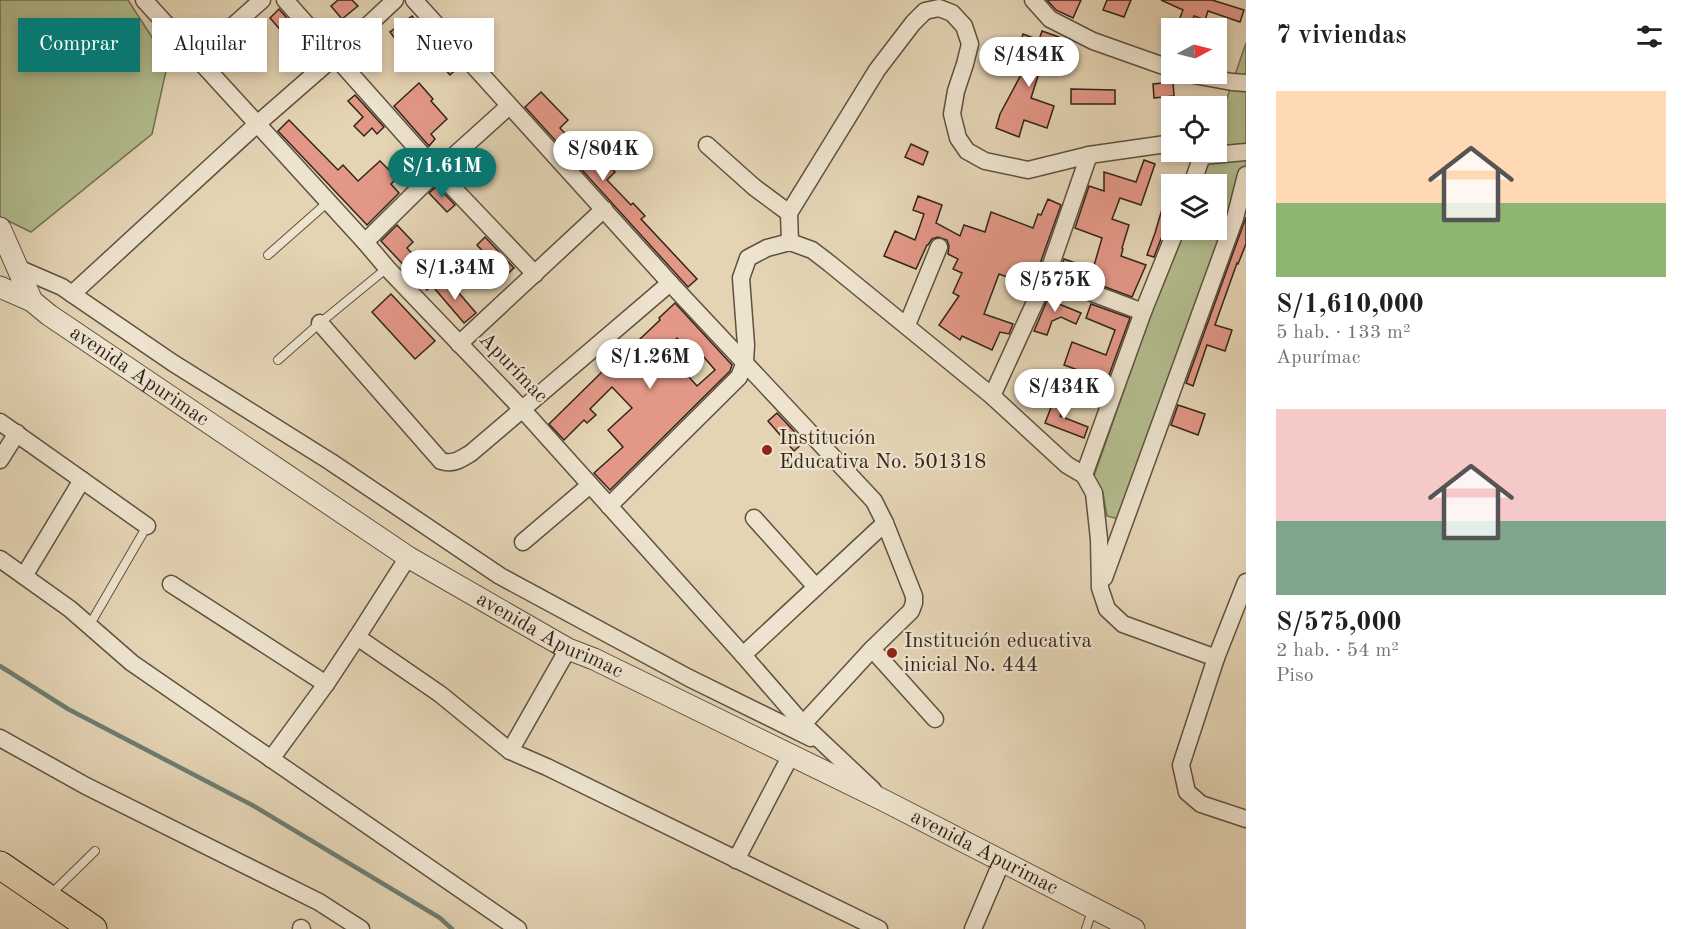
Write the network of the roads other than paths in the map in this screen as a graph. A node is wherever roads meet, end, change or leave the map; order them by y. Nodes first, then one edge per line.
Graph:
1 (144, 0) edge
2 (262, 0) edge
3 (285, 0) edge
4 (395, 0) edge
5 (414, 0) edge
6 (1033, 0) edge
7 (160, 18) edge
8 (242, 18) edge
9 (300, 18) edge
10 (376, 18) edge
11 (1161, 65) edge
12 (209, 72) edge
13 (317, 72) edge
14 (348, 72) edge
15 (1227, 81) edge
16 (1246, 83) edge
17 (509, 106) junction
18 (256, 125) junction
19 (707, 145) dead end
20 (1161, 145) edge
21 (1246, 152) edge
22 (1227, 153) edge
23 (1089, 155) junction
24 (437, 171) junction
25 (1246, 175) edge
26 (328, 202) junction
27 (604, 209) junction
28 (789, 213) junction
29 (1, 228) edge
30 (1172, 240) edge
31 (365, 242) junction
32 (790, 242) junction
33 (939, 247) dead end
34 (268, 255) dead end
35 (18, 268) junction
36 (387, 268) junction
37 (535, 274) junction
38 (1047, 276) junction
39 (670, 283) junction
40 (12, 294) edge
41 (72, 294) junction
42 (1143, 312) junction
43 (320, 323) junction
44 (907, 325) junction
45 (459, 344) junction
46 (278, 360) dead end
47 (746, 362) junction
48 (993, 396) junction
49 (523, 410) junction
50 (0, 422) edge
51 (17, 433) junction
52 (0, 460) edge
53 (1084, 475) junction
54 (82, 480) junction
55 (590, 485) junction
56 (609, 506) junction
57 (754, 518) dead end
58 (885, 523) junction
59 (147, 526) joint
60 (523, 542) dead end
61 (408, 558) junction
62 (0, 559) edge
63 (24, 576) junction
64 (1246, 582) edge
65 (171, 584) dead end
66 (816, 586) junction
67 (1100, 588) junction
68 (89, 626) junction
69 (357, 637) junction
70 (568, 649) junction
71 (872, 649) junction
72 (743, 655) junction
73 (1216, 658) junction
74 (326, 684) junction
75 (935, 719) dead end
76 (803, 724) junction
77 (0, 738) edge
78 (823, 743) junction
79 (510, 751) junction
80 (791, 755) junction
81 (271, 759) junction
82 (885, 801) junction
83 (1246, 819) edge
84 (95, 851) dead end
85 (736, 860) junction
86 (1002, 861) junction
87 (0, 865) edge
88 (48, 898) junction
89 (1093, 908) junction
90 (93, 929) edge
91 (361, 929) edge
92 (518, 929) edge
93 (879, 929) edge
94 (973, 929) edge
95 (1086, 929) edge
96 (1134, 929) edge

1 - 7 street, Apurímac
2 - 8 street
3 - 9 street
4 - 10 street
5 - 17 street
6 - 11 street
12 - 18 street, Apurímac
13 - 18 street
14 - 24 street
15 - 16 street
17 - 24 street
17 - 27 street
18 - 26 street, Apurímac
18 - 41 street
19 - 28 street
20 - 23 street
21 - 22 street
23 - 28 street
23 - 38 street
24 - 31 street
24 - 37 street
25 - 67 street
26 - 31 street, Apurímac
26 - 34 lane
27 - 37 street
27 - 39 street
28 - 32 street
29 - 35 street
30 - 42 street
31 - 36 street, Apurímac
32 - 44 street
32 - 47 street
33 - 44 street
35 - 40 street
35 - 41 street, Apurímac
36 - 43 lane
36 - 45 street, Apurímac
37 - 45 street
38 - 42 street
38 - 48 street
39 - 47 street
39 - 49 street
40 - 61 street, avenida Apurimac
41 - 78 street, Apurímac
42 - 53 street
43 - 46 lane
43 - 49 street
44 - 48 street
45 - 49 street, Apurímac
47 - 56 street
47 - 58 street
48 - 53 street
49 - 55 street, Apurímac
50 - 51 street
51 - 52 street
51 - 54 street
53 - 67 street
54 - 59 street
54 - 63 street
55 - 56 street, Apurímac
55 - 60 street
56 - 72 street, Apurímac
57 - 66 street
58 - 66 street
58 - 71 street
59 - 68 lane
61 - 69 street
61 - 70 street, avenida Apurimac
62 - 63 street
63 - 68 street
64 - 73 street
65 - 74 street
66 - 72 street
67 - 73 street
68 - 81 street
69 - 74 street
69 - 79 street
70 - 79 street
70 - 80 street, avenida Apurimac
71 - 75 street
71 - 76 street
72 - 76 street, Apurímac
73 - 83 street
74 - 81 street
76 - 78 street, Apurímac
77 - 91 street
78 - 82 street, Apurímac
79 - 85 street
80 - 82 street, avenida Apurimac
80 - 85 street
81 - 92 street
82 - 86 street, avenida Apurimac
84 - 88 lane
85 - 93 street
86 - 89 street, avenida Apurimac
86 - 94 street
87 - 88 main road
88 - 90 main road
89 - 95 lane
89 - 96 street, avenida Apurimac

